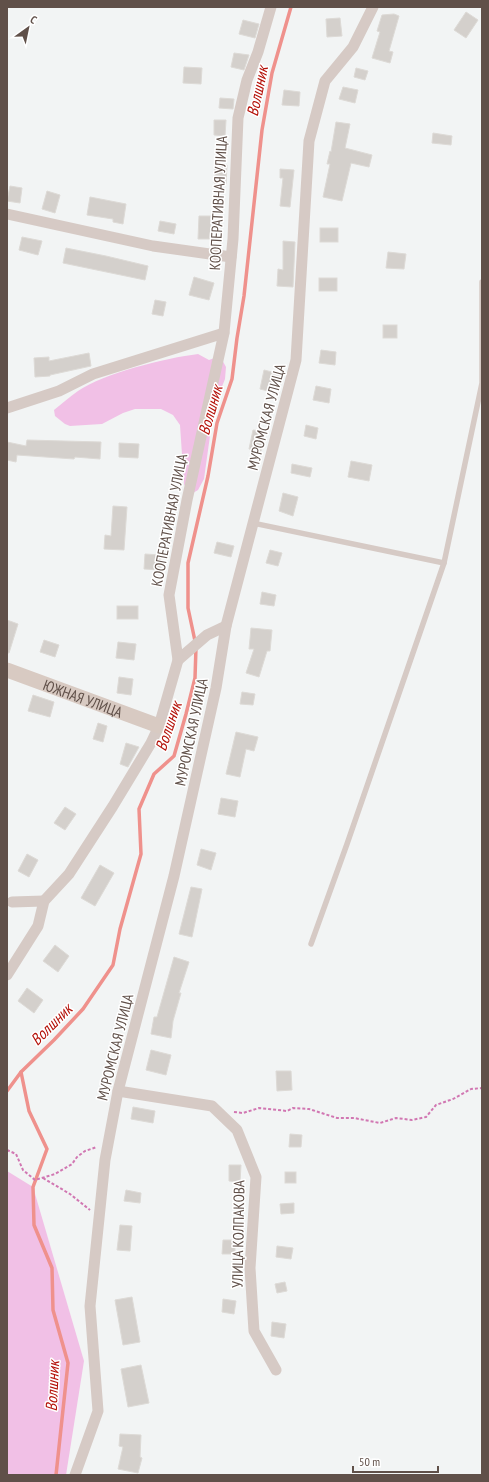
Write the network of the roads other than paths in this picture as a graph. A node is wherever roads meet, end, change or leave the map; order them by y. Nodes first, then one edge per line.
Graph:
1 (271, 7) edge
2 (373, 7) edge
3 (7, 214) edge
4 (232, 257) junction
5 (482, 282) edge
6 (224, 333) junction
7 (7, 408) edge
8 (253, 523) junction
9 (444, 563) junction
10 (226, 626) junction
11 (178, 660) junction
12 (7, 670) edge
13 (159, 726) junction
14 (44, 901) junction
15 (9, 902) edge
16 (310, 944) dead end
17 (7, 975) edge
18 (118, 1091) junction
19 (276, 1370) dead end
20 (75, 1475) edge

1 - 4 street, КООПЕРАТИВНАЯ УЛИЦА
2 - 8 street, МУРОМСКАЯ УЛИЦА
3 - 4 street
4 - 6 street, КООПЕРАТИВНАЯ УЛИЦА
5 - 9 lane
6 - 7 street
6 - 11 street, КООПЕРАТИВНАЯ УЛИЦА
8 - 9 lane
8 - 10 street, МУРОМСКАЯ УЛИЦА
9 - 16 lane
10 - 11 street
10 - 18 street, МУРОМСКАЯ УЛИЦА
11 - 13 street, КООПЕРАТИВНАЯ УЛИЦА
12 - 13 street, ЮЖНАЯ УЛИЦА
13 - 14 street, КООПЕРАТИВНАЯ УЛИЦА
14 - 15 street
14 - 17 street, КООПЕРАТИВНАЯ УЛИЦА
18 - 19 street, УЛИЦА КОЛПАКОВА
18 - 20 street, МУРОМСКАЯ УЛИЦА

